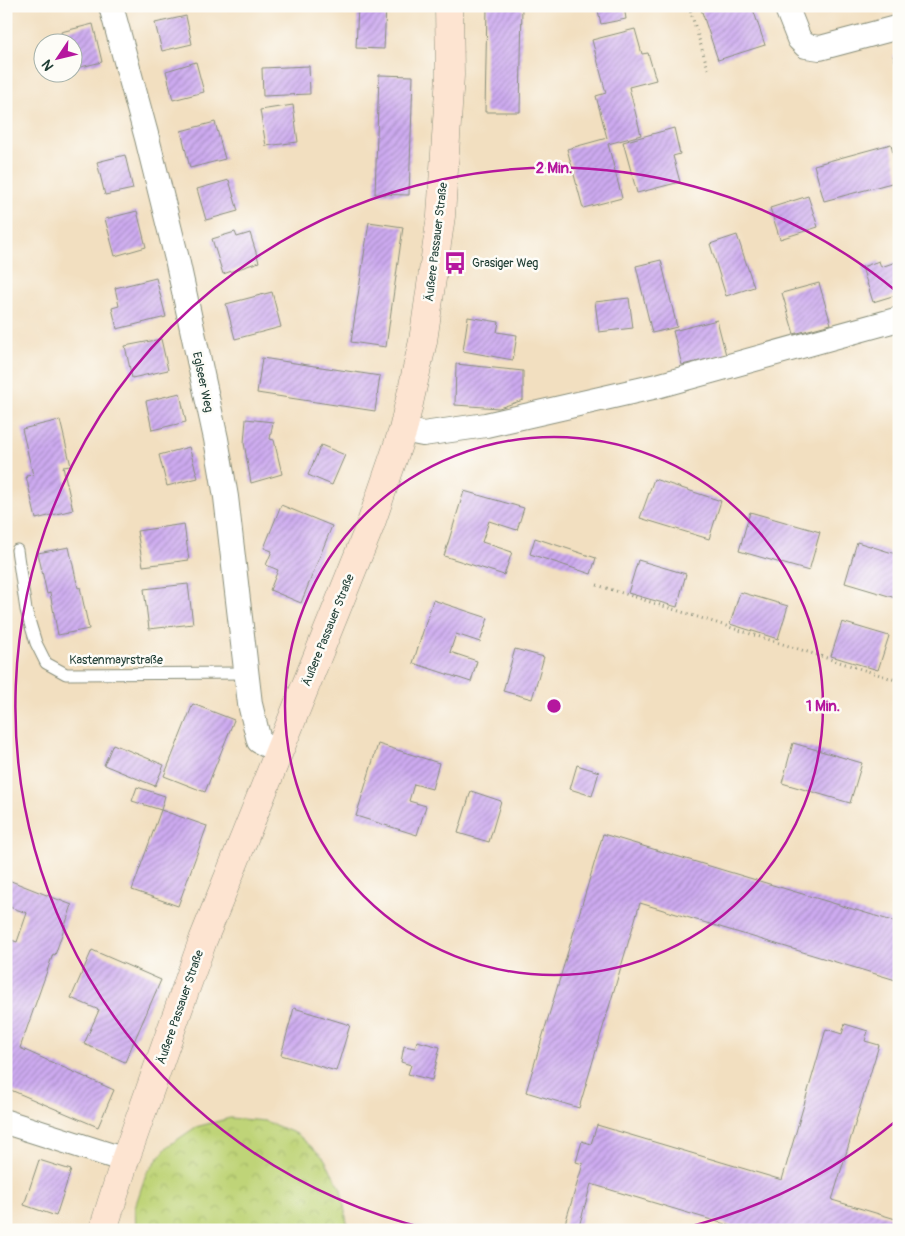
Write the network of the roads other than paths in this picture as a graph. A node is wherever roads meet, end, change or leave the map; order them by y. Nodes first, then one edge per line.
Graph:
1 (111, 6) edge
2 (449, 6) edge
3 (786, 6) edge
4 (899, 27) edge
5 (899, 320) edge
6 (403, 430) junction
7 (17, 550) dead end
8 (247, 673) junction
9 (279, 752) junction
10 (6, 1122) edge
11 (125, 1160) junction
12 (103, 1230) edge

1 - 8 street, Eglseer Weg
2 - 6 main road, Äußere Passauer Straße
3 - 4 street
5 - 6 street
6 - 9 main road, Äußere Passauer Straße
7 - 8 lane, Kastenmayrstraße
8 - 9 street, Eglseer Weg
9 - 11 main road, Äußere Passauer Straße
10 - 11 street
11 - 12 main road, Äußere Passauer Straße

